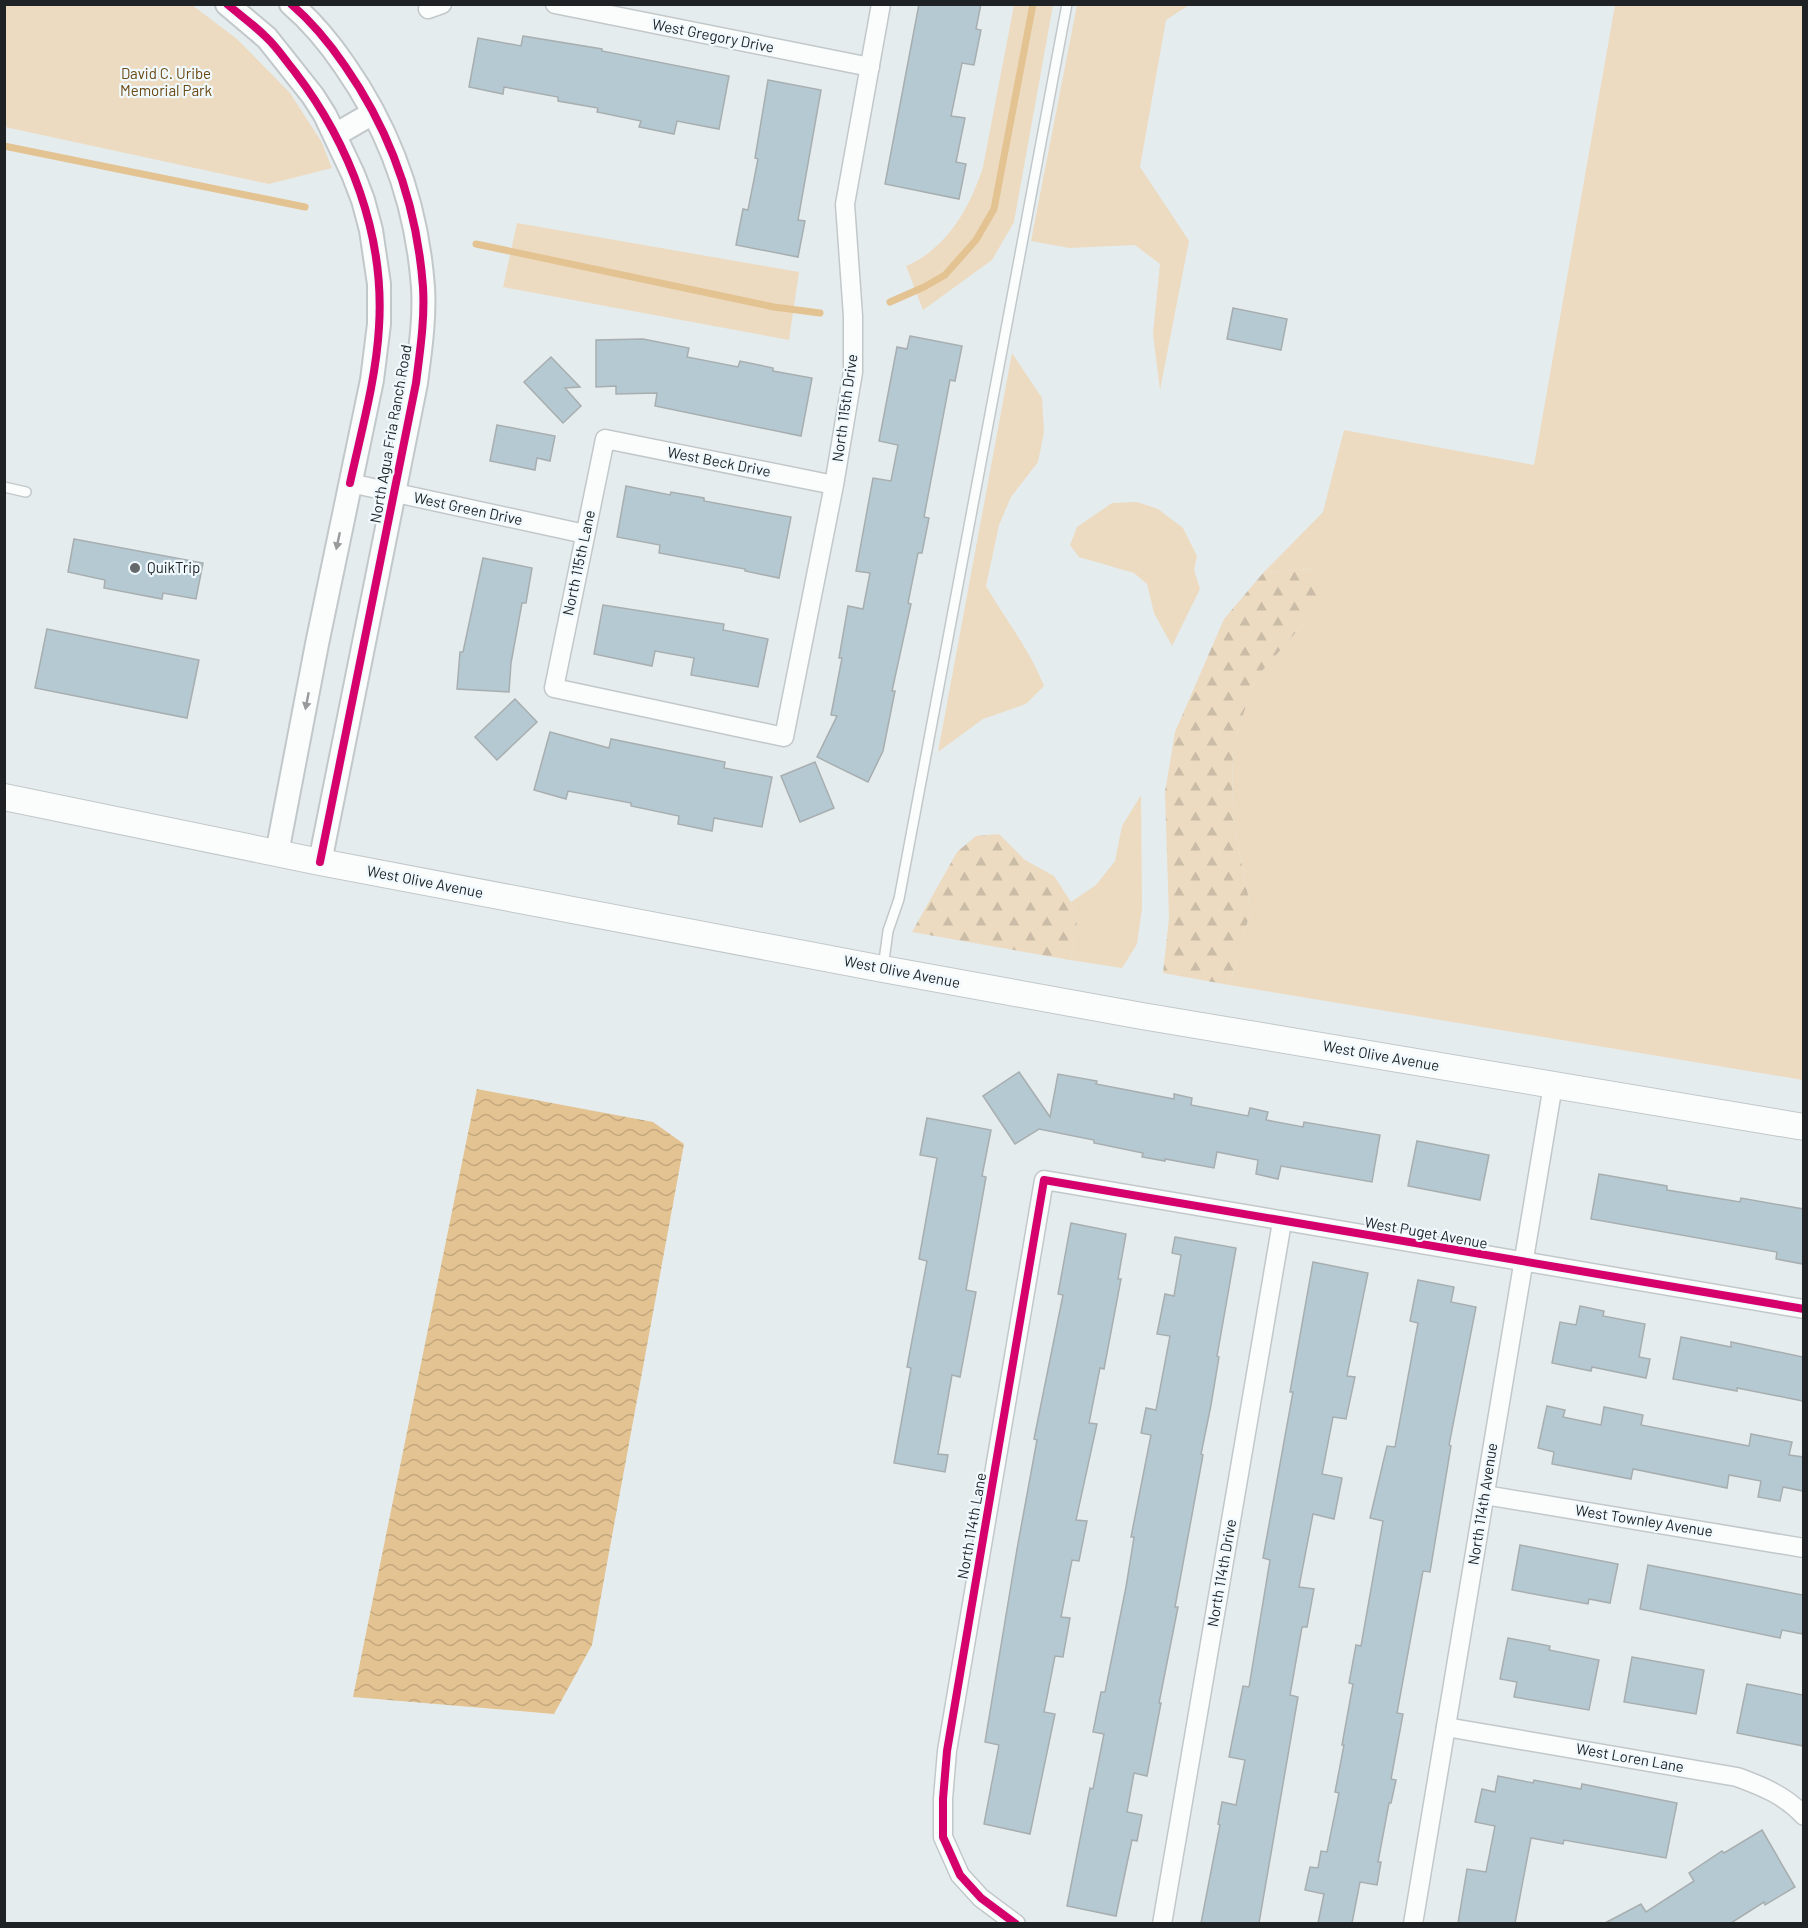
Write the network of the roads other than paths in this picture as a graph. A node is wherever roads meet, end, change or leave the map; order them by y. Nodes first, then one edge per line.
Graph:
1 (227, 4) edge
2 (291, 4) edge
3 (555, 4) edge
4 (881, 4) edge
5 (1067, 4) edge
6 (870, 67) junction
7 (374, 113) junction
8 (335, 135) junction
9 (605, 439) joint
10 (350, 483) junction
11 (834, 485) junction
12 (4, 487) edge
13 (26, 492) dead end
14 (395, 493) junction
15 (585, 534) junction
16 (554, 688) joint
17 (4, 797) edge
18 (278, 853) junction
19 (320, 862) junction
20 (883, 969) junction
21 (1553, 1085) junction
22 (1803, 1127) edge
23 (1044, 1180) joint
24 (1282, 1222) junction
25 (1524, 1263) junction
26 (1803, 1309) edge
27 (1485, 1495) junction
28 (1803, 1548) edge
29 (1446, 1727) junction
30 (1803, 1816) edge
31 (1016, 1923) edge
32 (1162, 1923) edge
33 (1413, 1923) edge

1 - 8 street, North Agua Fria Ranch Road
2 - 7 street, North Agua Fria Ranch Road
3 - 6 street, West Gregory Drive
4 - 6 street, North 115th Drive
5 - 20 lane
6 - 11 street, North 115th Drive
7 - 8 street
7 - 14 street, North Agua Fria Ranch Road
8 - 10 street, North Agua Fria Ranch Road
9 - 11 street, West Beck Drive
9 - 15 street, North 115th Lane
10 - 14 street, West Green Drive
10 -> 18 street, North Agua Fria Ranch Road
11 - 16 street, North 115th Drive
12 - 13 lane
14 - 15 street, West Green Drive
14 - 19 street, North Agua Fria Ranch Road
15 - 16 street, North 115th Lane
17 - 18 main road, West Olive Avenue
18 - 19 main road, West Olive Avenue
19 - 20 main road, West Olive Avenue
20 - 21 main road, West Olive Avenue
21 - 22 main road, West Olive Avenue
21 - 25 street, North 114th Avenue
23 - 24 street, West Puget Avenue
23 - 31 street, North 114th Lane
24 - 25 street, West Puget Avenue
24 - 32 street, North 114th Drive
25 - 26 street, West Puget Avenue
25 - 27 street, North 114th Avenue
27 - 28 street, West Townley Avenue
27 - 29 street, North 114th Avenue
29 - 30 street, West Loren Lane
29 - 33 street, North 114th Avenue

